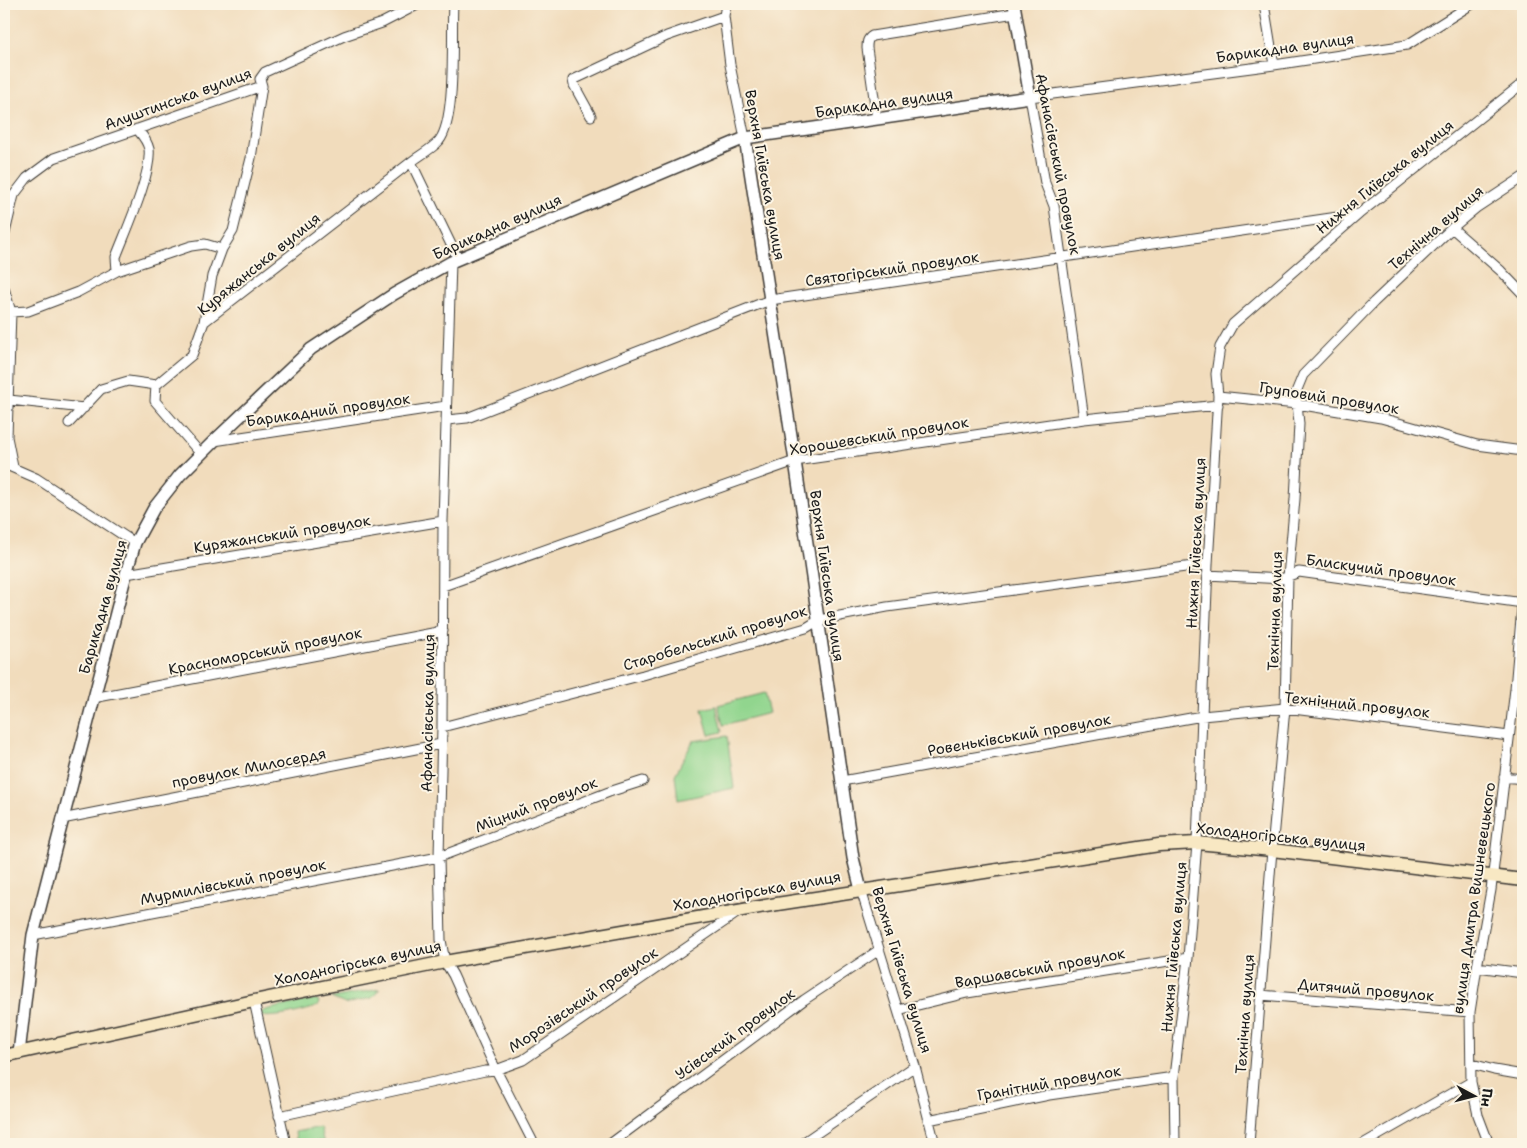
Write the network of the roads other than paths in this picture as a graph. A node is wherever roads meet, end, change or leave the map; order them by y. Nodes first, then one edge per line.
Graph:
1 (419, 4) edge
2 (453, 4) edge
3 (726, 4) edge
4 (1264, 4) edge
5 (1472, 4) edge
6 (1014, 8) edge
7 (724, 16) junction
8 (1274, 65) junction
9 (1523, 83) edge
10 (262, 86) junction
11 (1030, 97) junction
12 (591, 116) dead end
13 (877, 119) junction
14 (137, 129) junction
15 (746, 138) junction
16 (411, 162) junction
17 (1523, 177) edge
18 (1359, 214) junction
19 (1452, 228) junction
20 (4, 237) edge
21 (222, 249) junction
22 (1061, 258) junction
23 (454, 260) junction
24 (117, 271) junction
25 (4, 288) edge
26 (1523, 294) edge
27 (770, 300) junction
28 (11, 312) junction
29 (204, 322) junction
30 (156, 385) junction
31 (9, 400) junction
32 (1218, 401) junction
33 (1297, 404) junction
34 (446, 406) junction
35 (84, 408) junction
36 (1084, 419) junction
37 (447, 420) junction
38 (69, 424) dead end
39 (214, 441) junction
40 (1523, 451) edge
41 (201, 454) junction
42 (795, 461) junction
43 (8, 465) edge
44 (443, 521) junction
45 (135, 543) junction
46 (1208, 564) junction
47 (126, 574) junction
48 (1208, 575) junction
49 (1288, 576) junction
50 (443, 586) junction
51 (1523, 600) edge
52 (819, 620) junction
53 (442, 631) junction
54 (1519, 689) edge
55 (94, 698) junction
56 (1286, 708) junction
57 (1202, 716) junction
58 (442, 727) junction
59 (1509, 736) junction
60 (441, 744) junction
61 (1504, 777) junction
62 (1523, 780) edge
63 (643, 781) dead end
64 (842, 781) junction
65 (62, 819) junction
66 (1197, 843) junction
67 (1272, 850) junction
68 (439, 856) junction
69 (1492, 877) junction
70 (1523, 880) edge
71 (862, 890) junction
72 (742, 909) junction
73 (33, 935) junction
74 (879, 950) junction
75 (1188, 958) junction
76 (445, 962) junction
77 (1477, 967) junction
78 (1523, 973) edge
79 (1260, 995) junction
80 (254, 1001) junction
81 (898, 1010) junction
82 (1470, 1012) junction
83 (19, 1053) junction
84 (4, 1056) edge
85 (1472, 1064) junction
86 (915, 1066) junction
87 (496, 1070) junction
88 (1523, 1075) edge
89 (1174, 1077) junction
90 (1471, 1082) junction
91 (279, 1116) junction
92 (928, 1120) junction
93 (286, 1144) edge
94 (534, 1144) edge
95 (610, 1144) edge
96 (802, 1144) edge
97 (935, 1144) edge
98 (1175, 1144) edge
99 (1249, 1144) edge
100 (1363, 1144) edge
101 (1489, 1144) edge

1 - 10 street, Алуштинська вулиця
2 - 16 street
3 - 7 street, Верхня Гиївська вулиця
4 - 8 street
5 - 8 street, Барикадна вулиця
6 - 11 street, Афанасівський провулок
6 - 13 street
7 - 12 street
7 - 15 street, Верхня Гиївська вулиця
8 - 11 street, Барикадна вулиця
9 - 18 street, Нижня Гиївська вулиця
10 - 14 street, Алуштинська вулиця
10 - 21 street
11 - 13 street, Барикадна вулиця
11 - 22 street, Афанасівський провулок
13 - 15 street, Барикадна вулиця
14 - 20 street, Алуштинська вулиця
14 - 24 street
15 - 23 street, Барикадна вулиця
15 - 27 street, Верхня Гиївська вулиця
16 - 23 street, Афанасівська вулиця
16 - 29 street, Куряжанська вулиця
17 - 19 street, Технічна вулиця
18 - 22 street, Святогірський провулок
18 - 32 street, Нижня Гиївська вулиця
19 - 26 street
19 - 33 street, Технічна вулиця
21 - 24 street
21 - 29 street
22 - 27 street, Святогірський провулок
22 - 36 street, Афанасівський провулок
23 - 34 street, Афанасівська вулиця
23 - 39 street, Барикадна вулиця
24 - 28 street
25 - 28 street
27 - 37 street, Святогірський провулок
27 - 42 street, Верхня Гиївська вулиця
28 - 31 street
29 - 30 street, Куряжанська вулиця
30 - 35 street
30 - 41 street
31 - 35 street
31 - 43 street
32 - 33 street, Груповий провулок
32 - 36 street, Хорошевський провулок
32 - 46 street, Нижня Гиївська вулиця
33 - 40 street, Груповий провулок
33 - 49 street, Технічна вулиця
34 - 37 street, Афанасівська вулиця
34 - 39 street, Барикадний провулок
35 - 38 street
36 - 42 street, Хорошевський провулок
37 - 44 street, Афанасівська вулиця
39 - 41 street, Барикадна вулиця
41 - 45 street, Барикадна вулиця
42 - 50 street, Хорошевський провулок
42 - 52 street, Верхня Гиївська вулиця
43 - 45 street
44 - 47 street, Куряжанський провулок
44 - 50 street, Афанасівська вулиця
45 - 47 street, Барикадна вулиця
46 - 48 street, Нижня Гиївська вулиця
46 - 52 street, Старобельський провулок
47 - 55 street, Барикадна вулиця
48 - 49 street, Блискучий провулок
48 - 57 street, Нижня Гиївська вулиця
49 - 51 street, Блискучий провулок
49 - 56 street, Технічна вулиця
50 - 53 street, Афанасівська вулиця
51 - 54 street, вулиця Дмитра Вишневецького
52 - 58 street, Старобельський провулок
52 - 64 street, Верхня Гиївська вулиця
53 - 55 street, Красноморський провулок
53 - 58 street, Афанасівська вулиця
54 - 59 street, вулиця Дмитра Вишневецького
55 - 65 street, Барикадна вулиця
56 - 57 street, Технічний провулок
56 - 59 street, Технічний провулок
56 - 67 street, Технічна вулиця
57 - 64 street, Ровеньківський провулок
57 - 66 street, Нижня Гиївська вулиця
58 - 60 street, Афанасівська вулиця
59 - 61 street, вулиця Дмитра Вишневецького
60 - 65 street, провулок Милосердя
60 - 68 street, Афанасівська вулиця
61 - 62 street
61 - 69 street, вулиця Дмитра Вишневецького
63 - 68 street, Міцний провулок
64 - 71 street, Верхня Гиївська вулиця
65 - 73 street, Барикадна вулиця
66 - 67 main road, Холодногірська вулиця
66 - 71 main road, Холодногірська вулиця
66 - 75 street, Нижня Гиївська вулиця
67 - 69 main road, Холодногірська вулиця
67 - 79 street, Технічна вулиця
68 - 73 street, Мурмилівський провулок
68 - 76 street, Афанасівська вулиця
69 - 70 main road, Холодногірська вулиця
69 - 77 street, вулиця Дмитра Вишневецького
71 - 72 main road, Холодногірська вулиця
71 - 74 street, Верхня Гиївська вулиця
72 - 76 main road, Холодногірська вулиця
72 - 87 street, Морозівський провулок
73 - 83 street, Барикадна вулиця
74 - 81 street, Верхня Гиївська вулиця
74 - 95 street, Усівський провулок
75 - 81 street, Варшавський провулок
75 - 89 street, Нижня Гиївська вулиця
76 - 80 main road, Холодногірська вулиця
76 - 87 street, Афанасівська вулиця
77 - 78 street
77 - 82 street, вулиця Дмитра Вишневецького
79 - 82 street, Дитячий провулок
79 - 99 street, Технічна вулиця
80 - 83 main road, Холодногірська вулиця
80 - 91 street
81 - 86 street, Верхня Гиївська вулиця
82 - 85 street, вулиця Дмитра Вишневецького
83 - 84 main road, Холодногірська вулиця
85 - 88 street
85 - 90 street, вулиця Дмитра Вишневецького
86 - 92 street, Верхня Гиївська вулиця
86 - 96 street
87 - 91 street, Морозівський провулок
87 - 94 street, Афанасівська вулиця
89 - 92 street, Гранітний провулок
89 - 98 street, Нижня Гиївська вулиця
90 - 100 street
90 - 101 street, вулиця Дмитра Вишневецького
91 - 93 street
92 - 97 street, Верхня Гиївська вулиця

